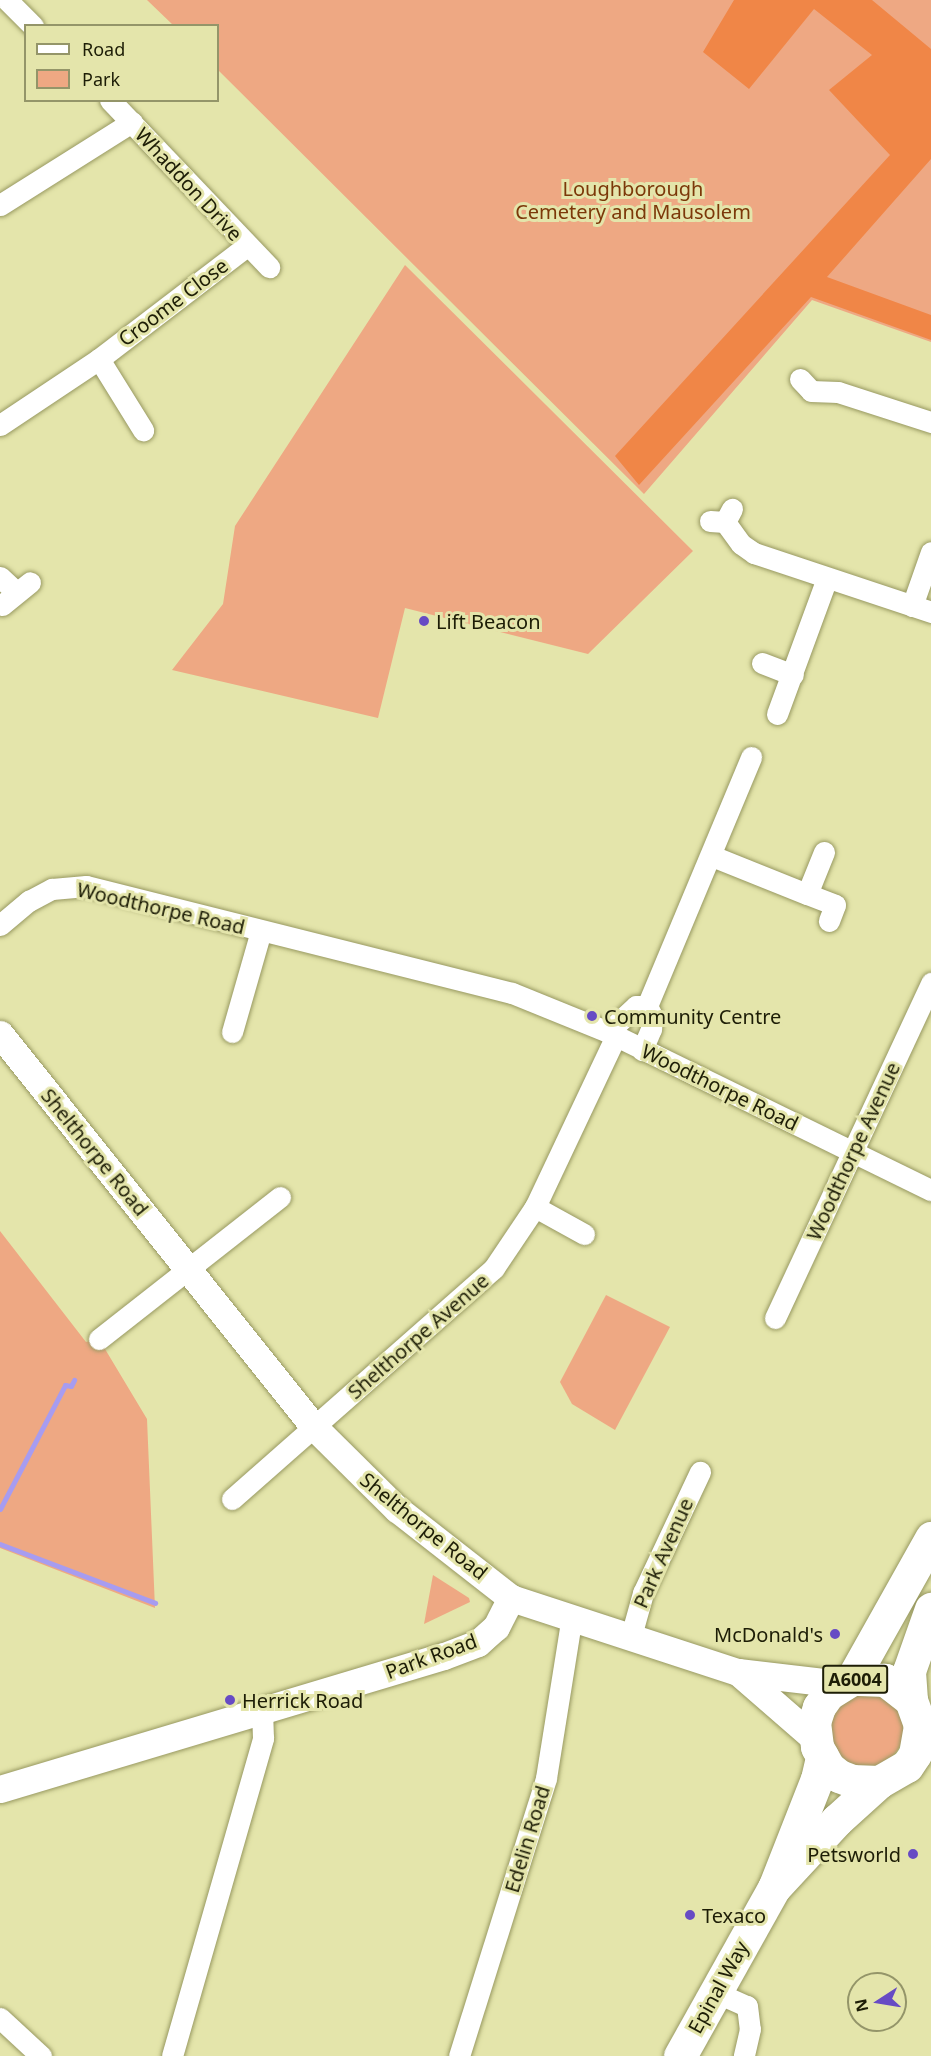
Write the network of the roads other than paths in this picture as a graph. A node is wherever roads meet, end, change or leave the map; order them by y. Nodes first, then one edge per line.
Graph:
1 (7, 0) edge
2 (31, 24) edge
3 (112, 102) edge
4 (132, 122) junction
5 (0, 205) edge
6 (247, 246) junction
7 (269, 267) dead end
8 (99, 359) junction
9 (806, 392) dead end
10 (931, 422) edge
11 (0, 426) edge
12 (143, 430) dead end
13 (722, 517) dead end
14 (931, 552) edge
15 (0, 577) edge
16 (826, 578) junction
17 (16, 593) dead end
18 (922, 609) edge
19 (762, 663) dead end
20 (793, 675) junction
21 (777, 714) dead end
22 (752, 757) dead end
23 (824, 852) dead end
24 (712, 856) junction
25 (807, 894) junction
26 (829, 921) dead end
27 (0, 925) edge
28 (261, 931) junction
29 (931, 983) edge
30 (647, 1006) junction
31 (232, 1032) dead end
32 (0, 1034) edge
33 (612, 1034) junction
34 (642, 1050) junction
35 (853, 1152) junction
36 (931, 1190) edge
37 (280, 1197) dead end
38 (535, 1207) junction
39 (584, 1234) dead end
40 (190, 1270) junction
41 (775, 1318) dead end
42 (99, 1339) dead end
43 (314, 1427) junction
44 (700, 1472) dead end
45 (232, 1499) dead end
46 (931, 1538) edge
47 (511, 1598) junction
48 (931, 1609) edge
49 (572, 1616) junction
50 (631, 1636) junction
51 (738, 1672) junction
52 (846, 1682) junction
53 (262, 1709) junction
54 (920, 1711) edge
55 (818, 1747) junction
56 (931, 1767) edge
57 (887, 1779) junction
58 (0, 1789) edge
59 (774, 1888) junction
60 (715, 1992) junction
61 (0, 2018) edge
62 (41, 2056) edge
63 (172, 2056) edge
64 (459, 2056) edge
65 (680, 2056) edge
66 (744, 2056) edge

1 - 2 street
3 - 4 street, Whaddon Drive
4 - 5 street
4 - 6 street, Whaddon Drive
6 - 7 street, Whaddon Drive
6 - 8 street, Croome Close
8 - 11 street, Croome Close
8 - 12 street, Croome Close
9 - 10 street
13 - 16 street
14 - 18 street
15 - 17 street
16 - 18 street
16 - 20 street
19 - 20 street
20 - 21 street
22 - 24 street
23 - 25 street
24 - 25 street
24 - 30 street
25 - 26 street
27 - 28 street, Woodthorpe Road
28 - 31 street, Woodthorpe Road
28 - 33 street, Woodthorpe Road
29 - 35 street, Woodthorpe Avenue
30 - 33 street, Shelthorpe Avenue
30 - 34 street
32 - 40 street, Shelthorpe Road
33 - 34 street, Woodthorpe Road
33 - 38 street, Shelthorpe Avenue
34 - 35 street, Woodthorpe Road
35 - 36 street, Woodthorpe Road
35 - 41 street, Woodthorpe Avenue
37 - 40 street
38 - 39 street
38 - 43 street, Shelthorpe Avenue
40 - 42 street
40 - 43 street, Shelthorpe Road
43 - 45 street
43 - 47 street, Shelthorpe Road
44 - 50 street, Park Avenue
46 - 52 main road, A6004
47 - 49 street
47 - 53 street, Park Road
48 - 54 main road, A6004
49 - 50 street
49 - 64 street, Edelin Road
50 - 51 street
51 - 52 street
51 - 55 street
52 - 54 main road, A6004
52 - 55 main road, A6004
53 - 58 street, Park Road
53 - 63 street
54 - 57 main road, A6004
55 - 57 main road
55 - 59 main road, Epinal Way / A6004
56 - 57 street
57 - 59 main road, Epinal Way / A6004
59 - 60 main road, Epinal Way / A6004
60 - 65 main road, Epinal Way / A6004
60 - 66 street
61 - 62 street

